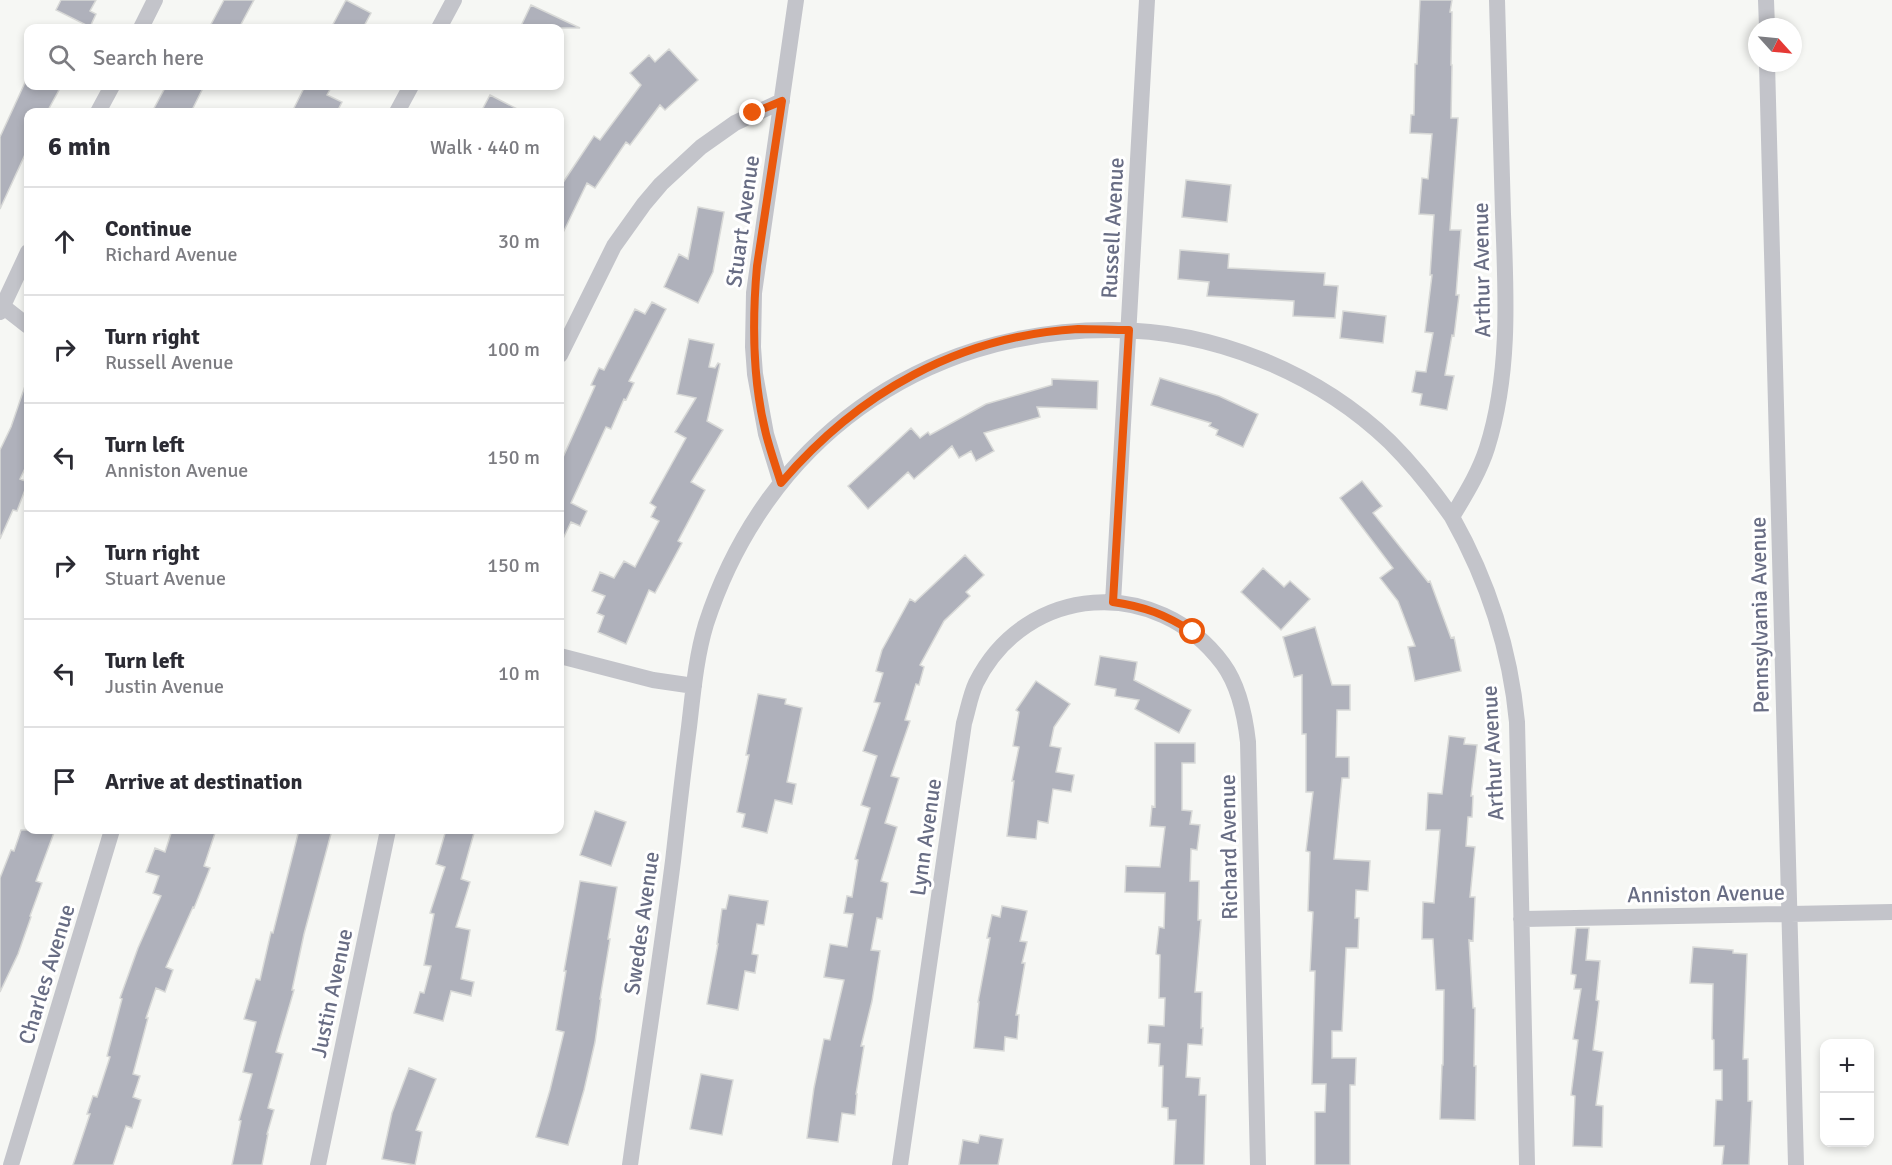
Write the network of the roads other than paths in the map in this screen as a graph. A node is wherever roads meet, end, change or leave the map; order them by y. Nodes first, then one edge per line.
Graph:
1 (155, 0) edge
2 (454, 0) edge
3 (796, 0) edge
4 (1147, 0) edge
5 (1497, 0) edge
6 (1766, 0) edge
7 (1767, 18) edge
8 (143, 24) edge
9 (441, 24) edge
10 (1767, 72) edge
11 (110, 90) edge
12 (409, 90) edge
13 (782, 101) junction
14 (100, 108) edge
15 (399, 108) edge
16 (24, 260) edge
17 (1, 308) edge
18 (24, 323) edge
19 (1129, 330) junction
20 (564, 348) edge
21 (781, 483) junction
22 (1452, 517) junction
23 (1113, 602) junction
24 (564, 657) edge
25 (694, 686) junction
26 (111, 834) edge
27 (387, 834) edge
28 (1892, 912) edge
29 (1788, 914) junction
30 (1521, 919) junction
31 (11, 1165) edge
32 (318, 1165) edge
33 (630, 1165) edge
34 (900, 1165) edge
35 (1258, 1165) edge
36 (1527, 1165) edge
37 (1796, 1165) edge

1 - 8 street
2 - 9 street
3 - 13 street, Stuart Avenue
4 - 19 street, Russell Avenue
5 - 22 street, Arthur Avenue
6 - 7 street
10 - 29 street, Pennsylvania Avenue
11 - 14 street
12 - 15 street
13 - 20 street
13 - 21 street, Stuart Avenue
16 - 17 street
17 - 18 street
19 - 21 street
19 - 22 street
19 - 23 street, Russell Avenue
21 - 25 street
22 - 30 street, Arthur Avenue
23 - 34 street, Lynn Avenue
23 - 35 street, Richard Avenue
24 - 25 street
25 - 33 street, Swedes Avenue
26 - 31 street, Charles Avenue
27 - 32 street, Justin Avenue
28 - 29 street, Anniston Avenue
29 - 30 street, Anniston Avenue
29 - 37 street, Pennsylvania Avenue
30 - 36 street, Arthur Avenue

